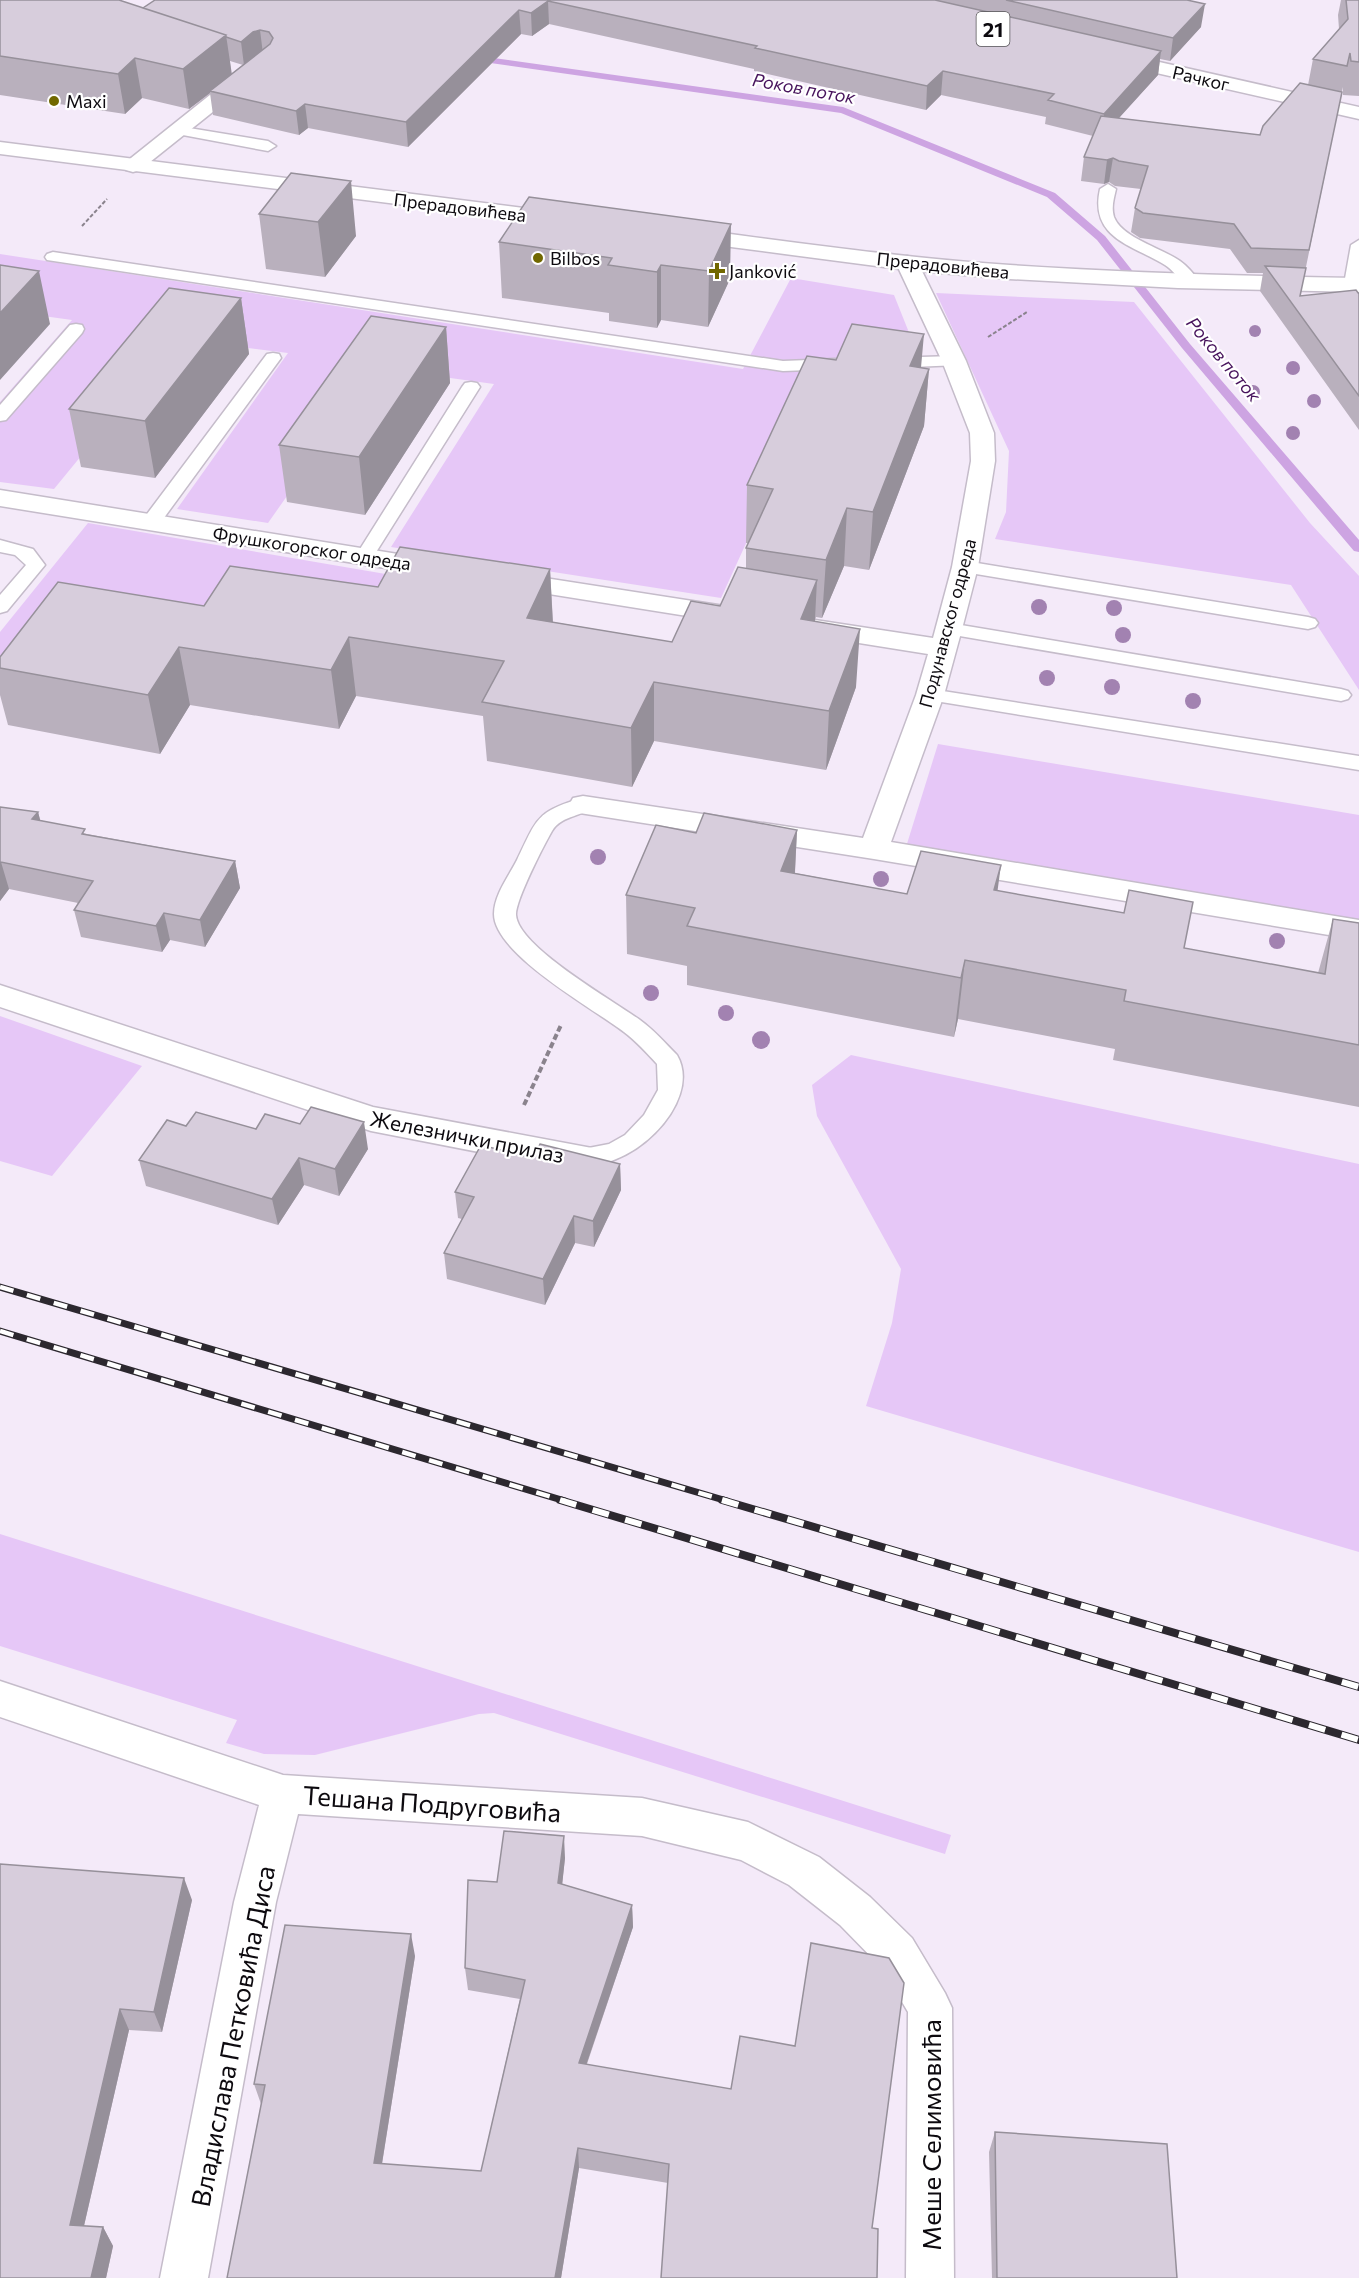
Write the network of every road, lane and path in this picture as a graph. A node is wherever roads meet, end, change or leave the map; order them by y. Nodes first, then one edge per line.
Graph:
1 (1095, 54) edge
2 (227, 67) dead end
3 (256, 68) joint
4 (1359, 113) edge
5 (177, 130) junction
6 (268, 146) dead end
7 (0, 148) edge
8 (134, 166) junction
9 (1108, 189) dead end
10 (110, 196) dead end
11 (578, 221) edge
12 (660, 232) edge
13 (1359, 245) edge
14 (52, 257) joint
15 (907, 263) junction
16 (1184, 281) junction
17 (1357, 284) edge
18 (1028, 311) dead end
19 (76, 329) dead end
20 (988, 337) dead end
21 (273, 358) dead end
22 (954, 361) junction
23 (874, 363) edge
24 (852, 364) edge
25 (471, 387) dead end
26 (0, 416) edge
27 (0, 498) edge
28 (151, 522) junction
29 (0, 546) edge
30 (364, 557) junction
31 (965, 567) junction
32 (0, 607) edge
33 (754, 618) edge
34 (1308, 623) dead end
35 (790, 624) edge
36 (946, 639) junction
37 (930, 695) junction
38 (1341, 695) dead end
39 (1359, 763) edge
40 (583, 806) joint
41 (874, 849) junction
42 (1359, 930) edge
43 (578, 989) junction
44 (0, 996) edge
45 (505, 1146) junction
46 (582, 1157) joint
47 (0, 1699) edge
48 (283, 1794) junction
49 (855, 1911) joint
50 (184, 2278) edge
51 (930, 2278) edge

1 - 4 street, Рачког
2 - 3 lane
3 - 5 street
5 - 6 lane
5 - 8 street
7 - 8 street, Прерадовићева
8 - 11 street, Прерадовићева
9 - 16 lane
10 - 14 path
12 - 15 street, Прерадовићева
13 - 17 lane
14 - 24 lane
15 - 16 street, Прерадовићева
15 - 22 street, Подунавског одреда
16 - 17 street, Прерадовићева
18 - 20 path
19 - 26 lane
21 - 28 lane
22 - 23 lane
22 - 31 street, Подунавског одреда
25 - 30 lane
27 - 28 street, Фрушкогорског одреда
28 - 30 street, Фрушкогорског одреда
29 - 32 lane
30 - 33 street, Фрушкогорског одреда
31 - 34 lane
31 - 36 street, Подунавског одреда
35 - 36 street
36 - 37 street, Подунавског одреда
36 - 38 lane
37 - 39 lane
37 - 41 street, Подунавског одреда
40 - 41 street
40 - 43 lane, Железнички прилаз
41 - 42 street
43 - 45 path
43 - 46 lane, Железнички прилаз
44 - 45 street, Железнички прилаз
45 - 46 street, Железнички прилаз
47 - 48 street, Тешана Подруговића
48 - 49 street, Тешана Подруговића
48 - 50 street, Владислава Петковића Диса
49 - 51 street, Меше Селимовића

